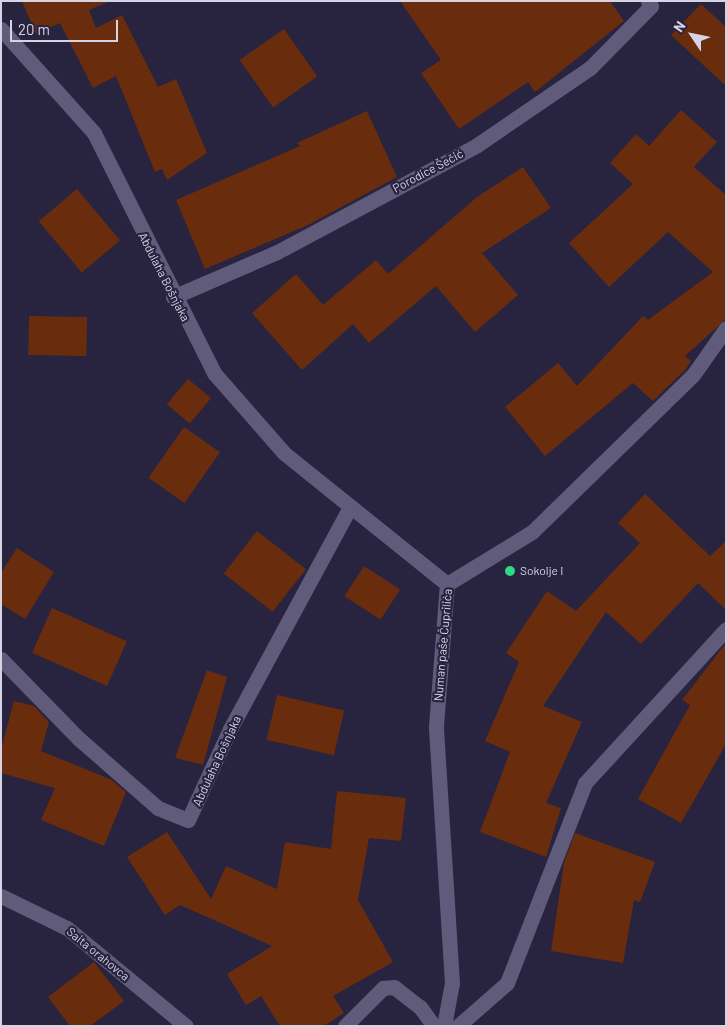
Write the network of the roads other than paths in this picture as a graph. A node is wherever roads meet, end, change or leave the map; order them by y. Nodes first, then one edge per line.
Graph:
1 (648, 1) edge
2 (1, 29) edge
3 (174, 297) junction
4 (726, 328) edge
5 (349, 509) junction
6 (447, 584) junction
7 (726, 629) edge
8 (1, 659) edge
9 (1, 896) edge
10 (186, 1026) edge
11 (345, 1026) edge
12 (434, 1026) edge
13 (444, 1026) edge
14 (458, 1026) edge

1 - 3 street, Porodice Šečić
2 - 3 street, Abdulaha Bošnjaka
3 - 5 street, Abdulaha Bošnjaka
4 - 6 street, Numan paše Čuprilića
5 - 6 street, Abdulaha Bošnjaka
5 - 8 street, Abdulaha Bošnjaka
6 - 13 street, Numan paše Čuprilića
7 - 14 street
9 - 10 street, Saita orahovca
11 - 12 street

